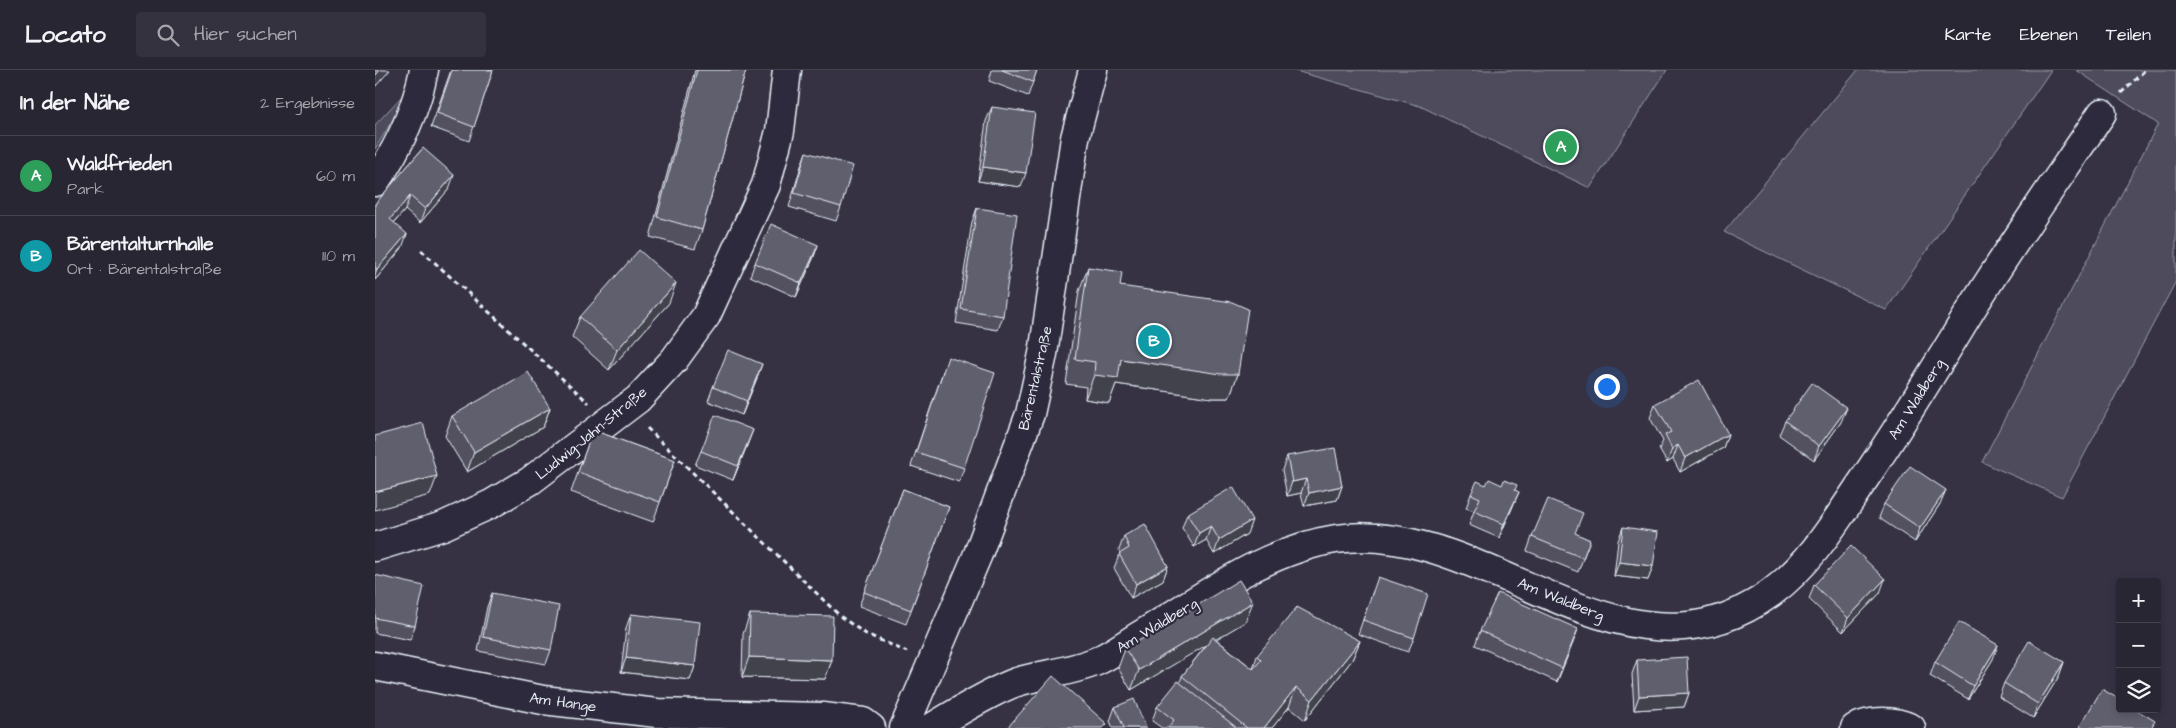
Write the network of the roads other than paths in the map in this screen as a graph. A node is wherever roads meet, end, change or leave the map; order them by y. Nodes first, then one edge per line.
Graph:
1 (424, 70) edge
2 (787, 70) edge
3 (1093, 70) edge
4 (2102, 114) road end
5 (375, 182) edge
6 (375, 548) edge
7 (375, 666) edge
8 (871, 728) edge
9 (905, 728) edge
10 (931, 728) edge
11 (1855, 728) edge
12 (1911, 728) edge

1 - 5 street
2 - 6 street, Ludwig-Jahn-Straße
3 - 9 street, Bärentalstraße
4 - 10 street, Am Waldberg
7 - 8 street, Am Hange
11 - 12 street

